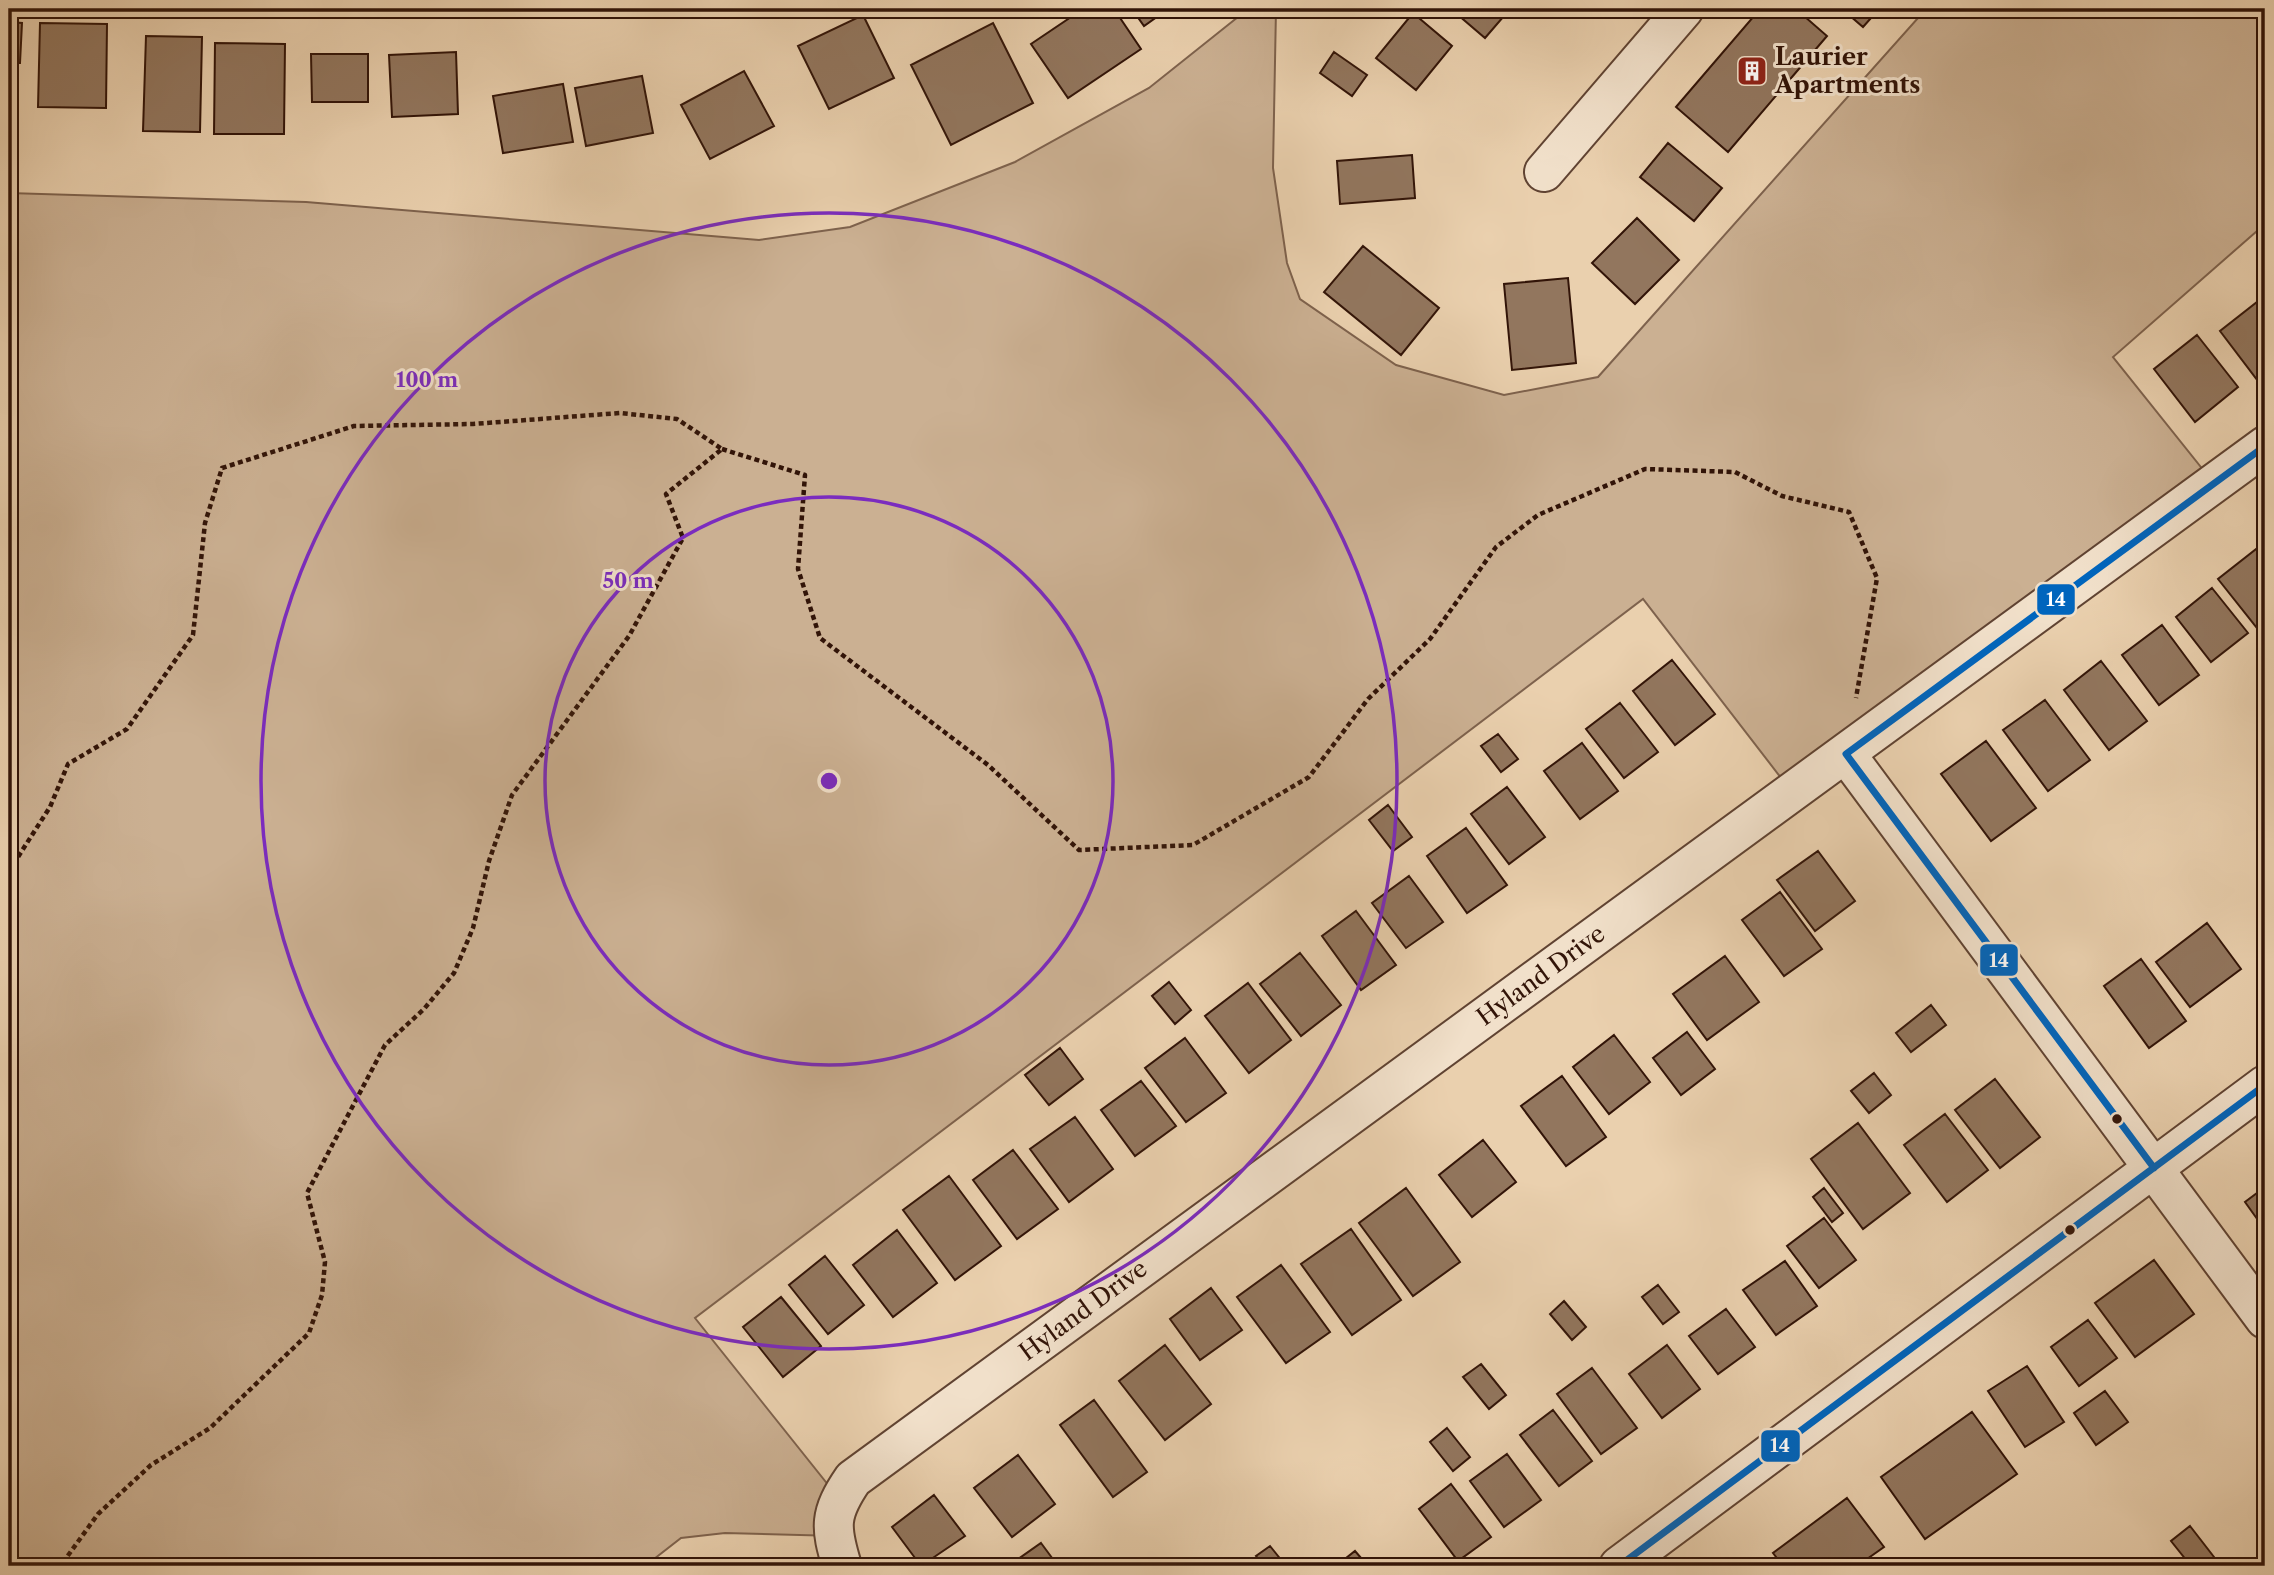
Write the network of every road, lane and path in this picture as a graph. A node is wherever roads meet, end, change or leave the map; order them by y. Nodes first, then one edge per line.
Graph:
1 (1684, 9) edge
2 (1544, 172) dead end
3 (2265, 446) edge
4 (722, 449) junction
5 (1846, 754) junction
6 (9, 872) edge
7 (2265, 1085) edge
8 (2154, 1168) junction
9 (2265, 1319) edge
10 (53, 1566) edge
11 (842, 1566) edge
12 (1619, 1566) edge

1 - 2 street
3 - 5 street, Hyland Drive
4 - 5 path
4 - 6 path
4 - 10 path
5 - 8 street
5 - 11 street, Hyland Drive
7 - 8 street
8 - 9 street
8 - 12 street

